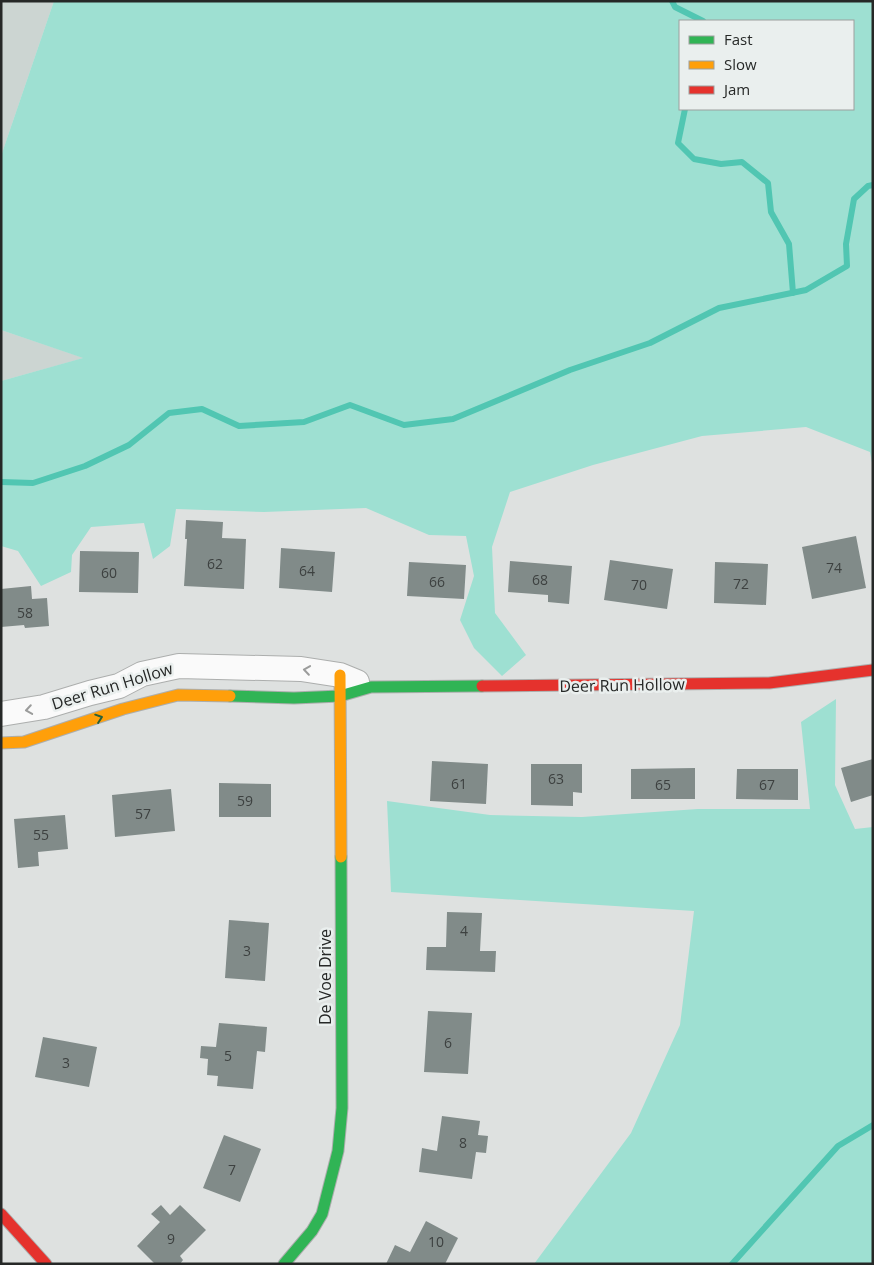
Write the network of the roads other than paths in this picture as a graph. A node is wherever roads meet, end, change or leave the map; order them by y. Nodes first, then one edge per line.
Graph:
1 (873, 670) edge
2 (119, 686) junction
3 (340, 686) junction
4 (371, 687) joint
5 (123, 709) junction
6 (1, 714) edge
7 (1, 743) edge
8 (1, 1214) edge
9 (46, 1264) edge
10 (284, 1264) edge

1 - 4 street, Deer Run Hollow
3 -> 2 street, Deer Run Hollow
2 - 5 street
2 -> 6 street, Deer Run Hollow
3 - 4 street, Deer Run Hollow
3 - 5 street, Deer Run Hollow
3 - 10 street, De Voe Drive
7 -> 5 street, Deer Run Hollow
8 - 9 street

